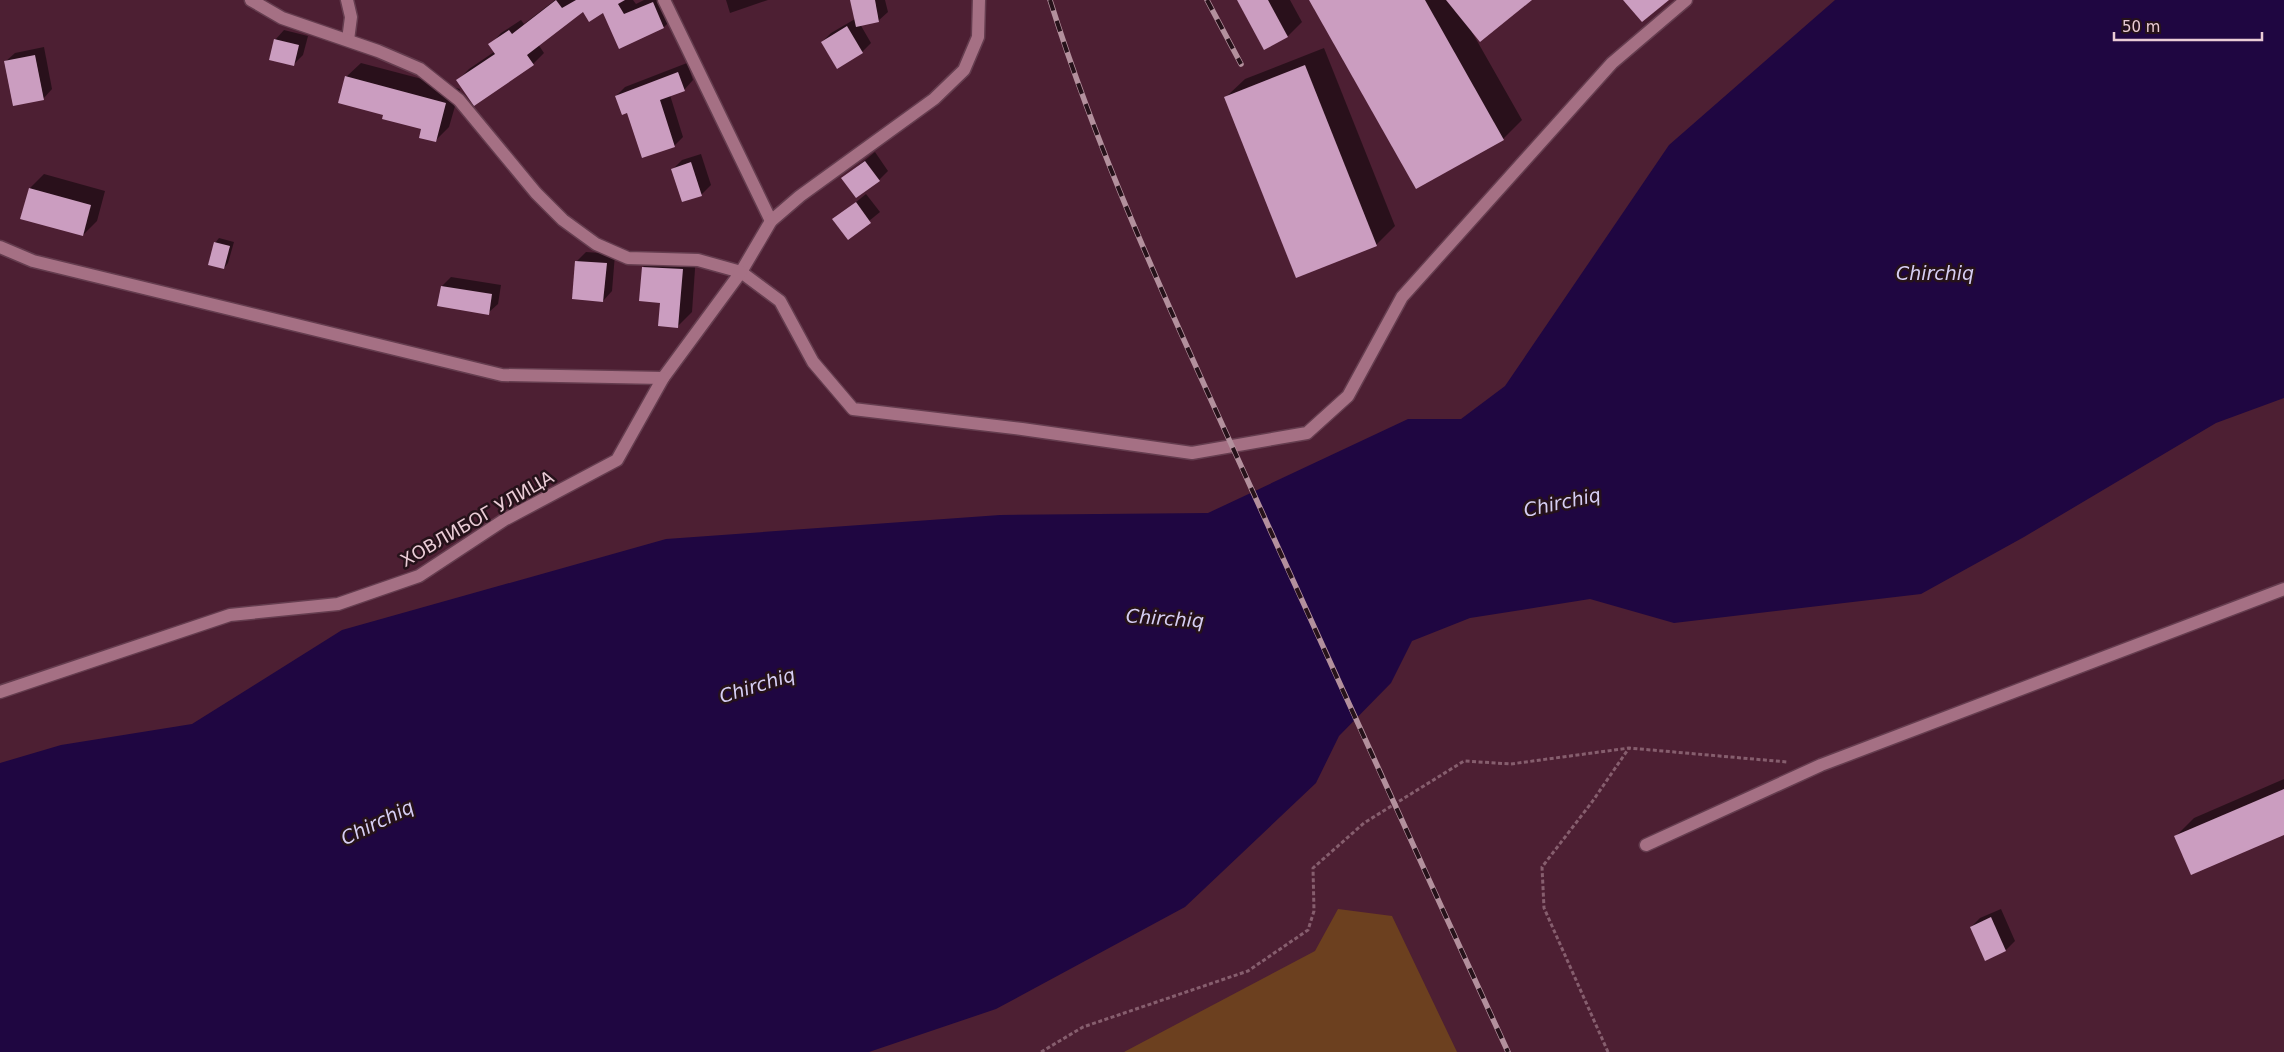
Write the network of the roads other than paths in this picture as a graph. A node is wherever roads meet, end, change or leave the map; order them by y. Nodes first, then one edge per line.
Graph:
1 (251, 0) edge
2 (347, 0) edge
3 (664, 0) edge
4 (979, 0) edge
5 (1686, 0) edge
6 (348, 40) junction
7 (771, 221) junction
8 (0, 248) edge
9 (741, 272) junction
10 (664, 378) junction
11 (2284, 589) edge
12 (0, 692) edge
13 (1646, 845) dead end

1 - 6 street
2 - 6 street
3 - 7 street
4 - 7 street, ХОВЛИБОГ УЛИЦА
5 - 9 street
6 - 9 street
7 - 9 street, ХОВЛИБОГ УЛИЦА
8 - 10 street
9 - 10 street, ХОВЛИБОГ УЛИЦА
10 - 12 street, ХОВЛИБОГ УЛИЦА
11 - 13 street

